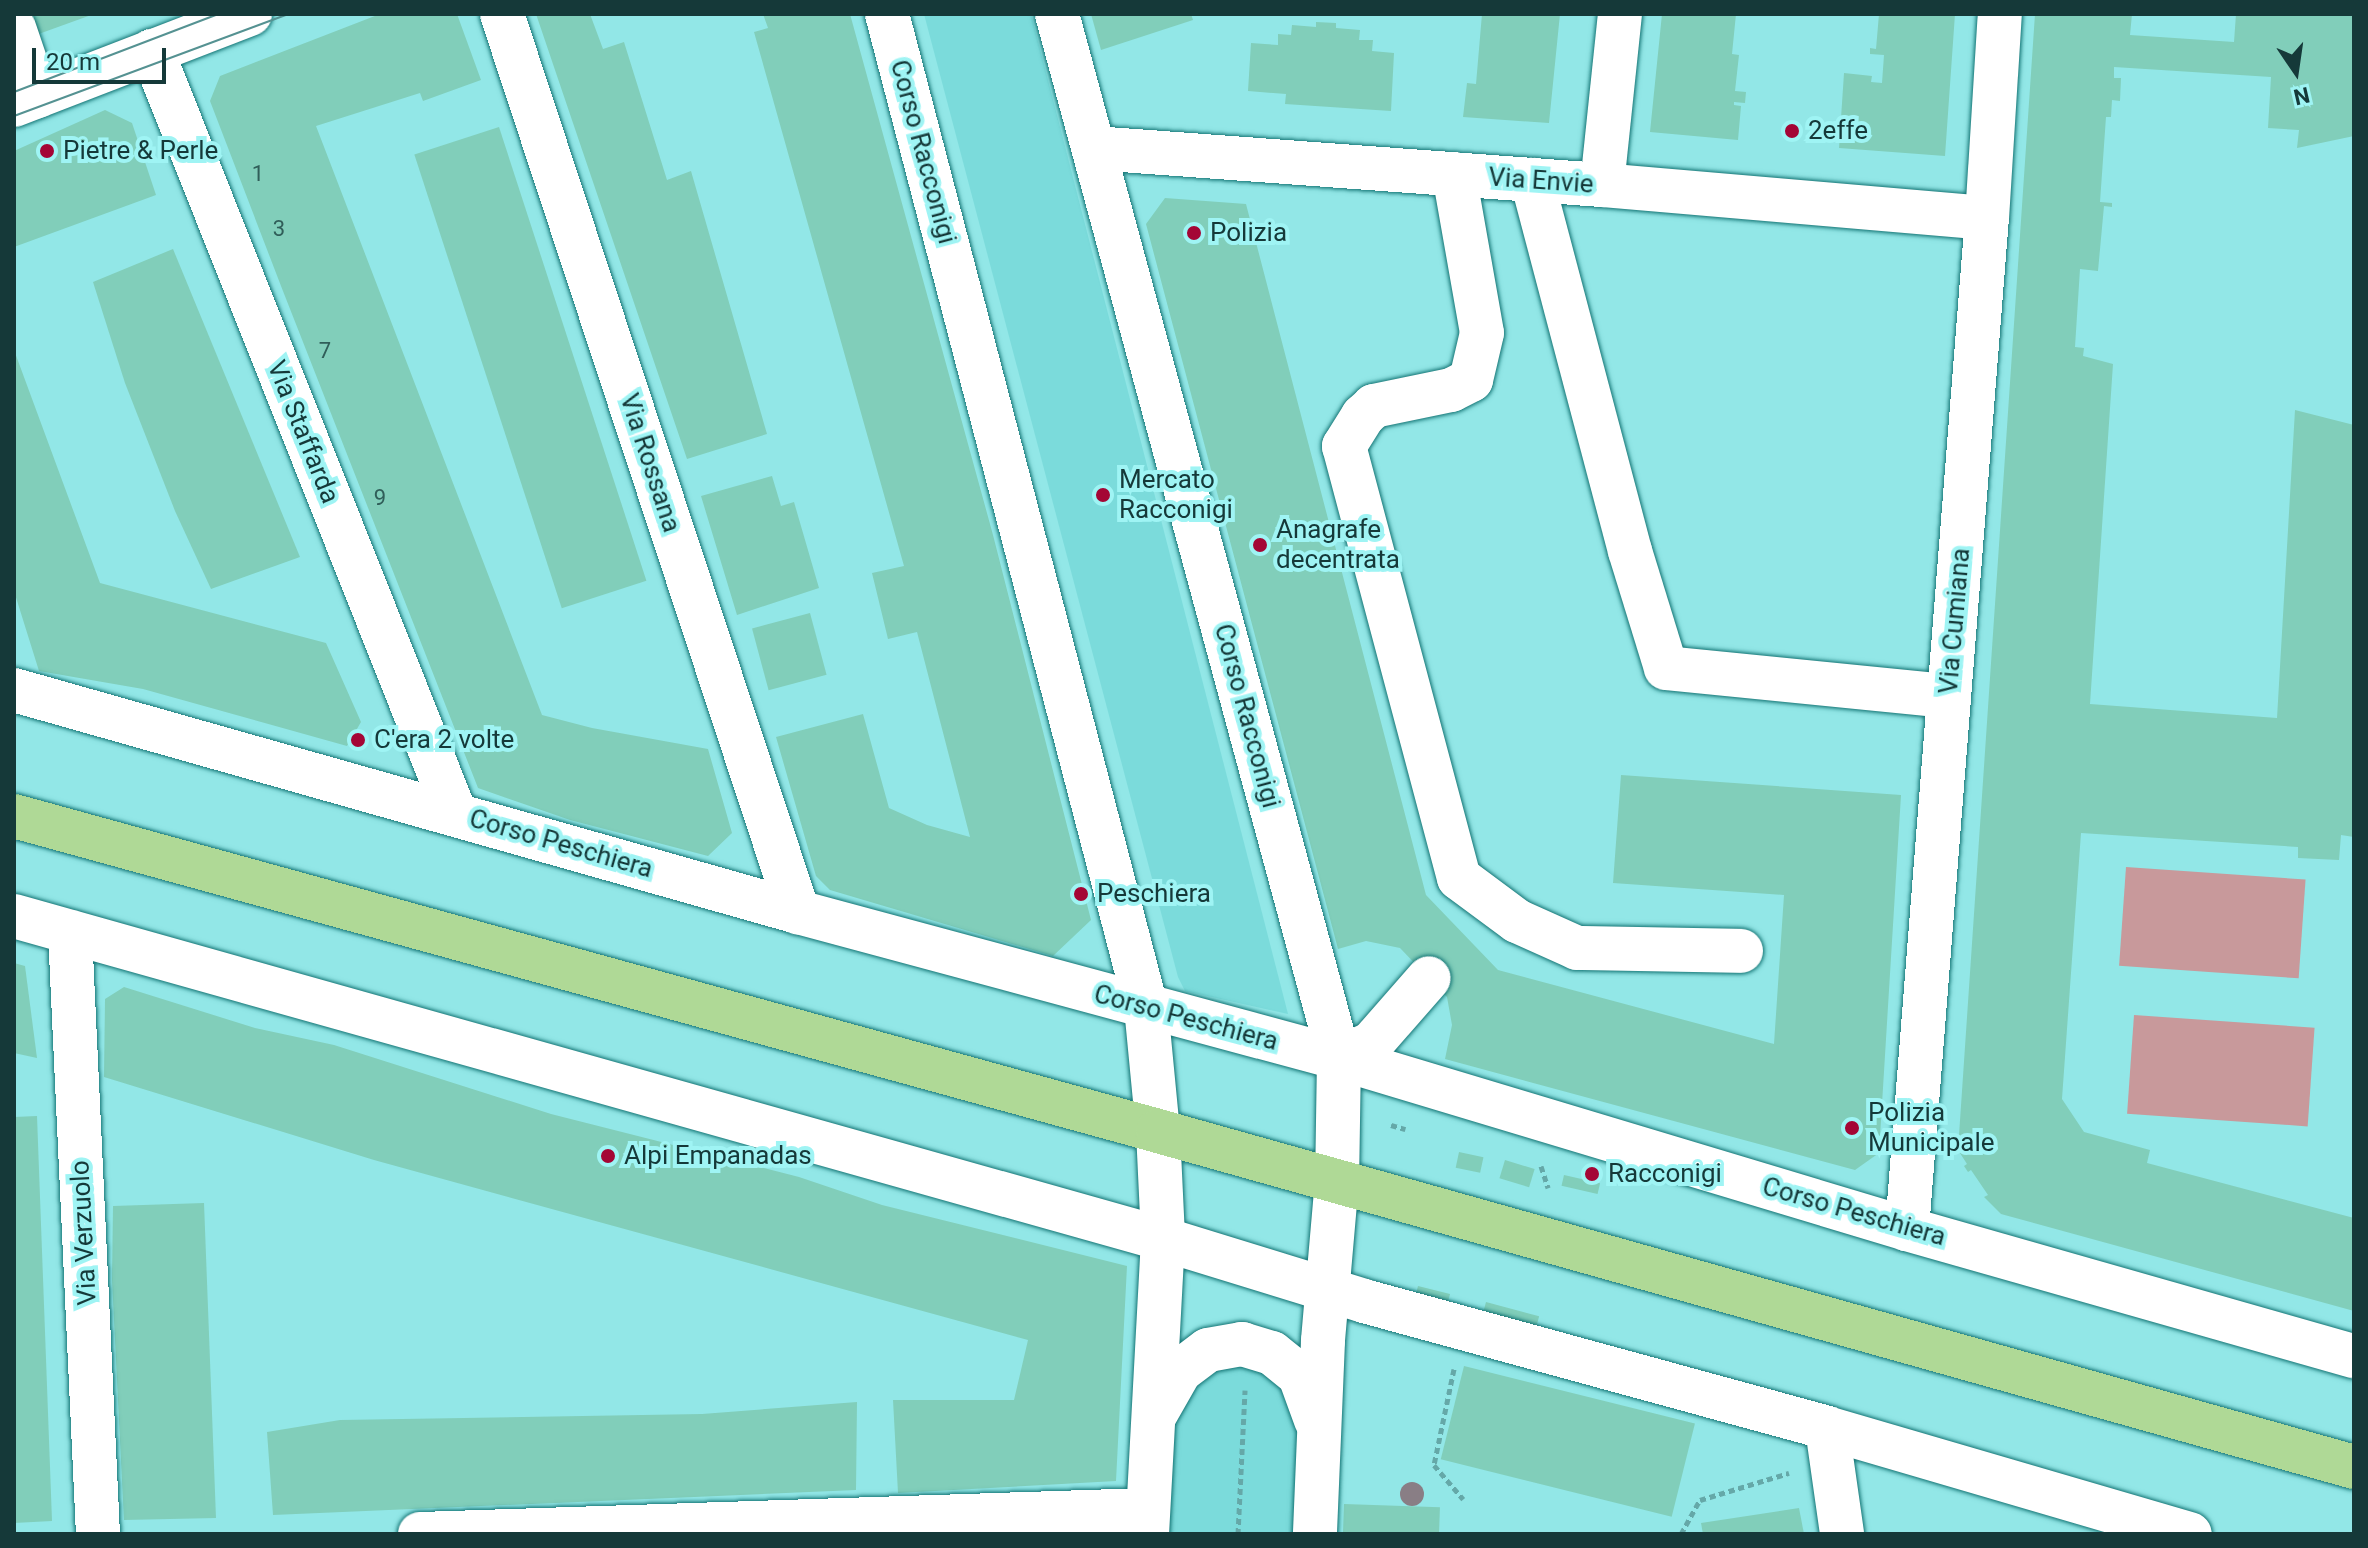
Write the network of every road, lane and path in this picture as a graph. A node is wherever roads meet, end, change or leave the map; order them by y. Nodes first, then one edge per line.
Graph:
1 (250, 14) edge
2 (502, 14) edge
3 (887, 14) edge
4 (1057, 14) edge
5 (1620, 14) edge
6 (2000, 14) edge
7 (14, 28) edge
8 (152, 51) junction
9 (26, 101) edge
10 (1094, 148) junction
11 (1454, 174) junction
12 (1532, 180) junction
13 (1602, 185) junction
14 (1987, 218) junction
15 (16, 686) edge
16 (1949, 696) junction
17 (455, 813) junction
18 (14, 816) edge
19 (798, 912) junction
20 (14, 916) edge
21 (70, 932) junction
22 (1741, 951) dead end
23 (1429, 978) dead end
24 (1146, 1007) junction
25 (1339, 1058) junction
26 (1158, 1131) junction
27 (1337, 1180) junction
28 (1907, 1229) junction
29 (1163, 1239) junction
30 (1328, 1290) junction
31 (2354, 1356) edge
32 (1455, 1364) dead end
33 (1246, 1375) dead end
34 (1154, 1417) junction
35 (1827, 1428) junction
36 (1319, 1430) junction
37 (2354, 1467) edge
38 (1794, 1471) dead end
39 (1463, 1499) dead end
40 (1148, 1522) edge
41 (678, 1529) edge
42 (98, 1534) edge
43 (420, 1534) edge
44 (1238, 1534) edge
45 (1315, 1534) edge
46 (1681, 1534) edge
47 (1842, 1534) edge
48 (2190, 1534) edge

1 - 8 street
2 - 19 street, Via Rossana
3 - 24 street, Corso Racconigi
4 - 10 street, Corso Racconigi
5 - 13 street
6 - 14 street, Via Cumiana
7 - 9 street
8 - 9 street
8 - 17 street, Via Staffarda
10 - 11 street, Via Envie
10 - 25 street, Corso Racconigi
11 - 12 street, Via Envie
11 - 22 street
12 - 13 street, Via Envie
12 - 16 street
13 - 14 street, Via Envie
14 - 16 street, Via Cumiana
15 - 17 street, Corso Peschiera
16 - 28 street, Via Cumiana
17 - 19 street, Corso Peschiera
18 - 26 main road
19 - 24 street, Corso Peschiera
20 - 21 street
21 - 29 street
21 - 42 street, Via Verzuolo
23 - 25 street
24 - 25 street, Corso Peschiera
24 - 26 street, Corso Racconigi
25 - 27 street, Corso Racconigi
25 - 28 street, Corso Peschiera
26 - 27 main road
26 - 29 street, Corso Racconigi
27 - 30 street, Corso Racconigi
27 - 37 main road
28 - 31 street, Corso Peschiera
29 - 30 street
29 - 34 street, Corso Racconigi
30 - 35 street
30 - 36 street, Corso Racconigi
32 - 39 path
33 - 44 path
34 - 36 street, Corso Racconigi
34 - 40 street, Corso Racconigi
35 - 47 street
35 - 48 street
36 - 45 street, Corso Racconigi
38 - 46 path
40 - 41 street
41 - 43 street

